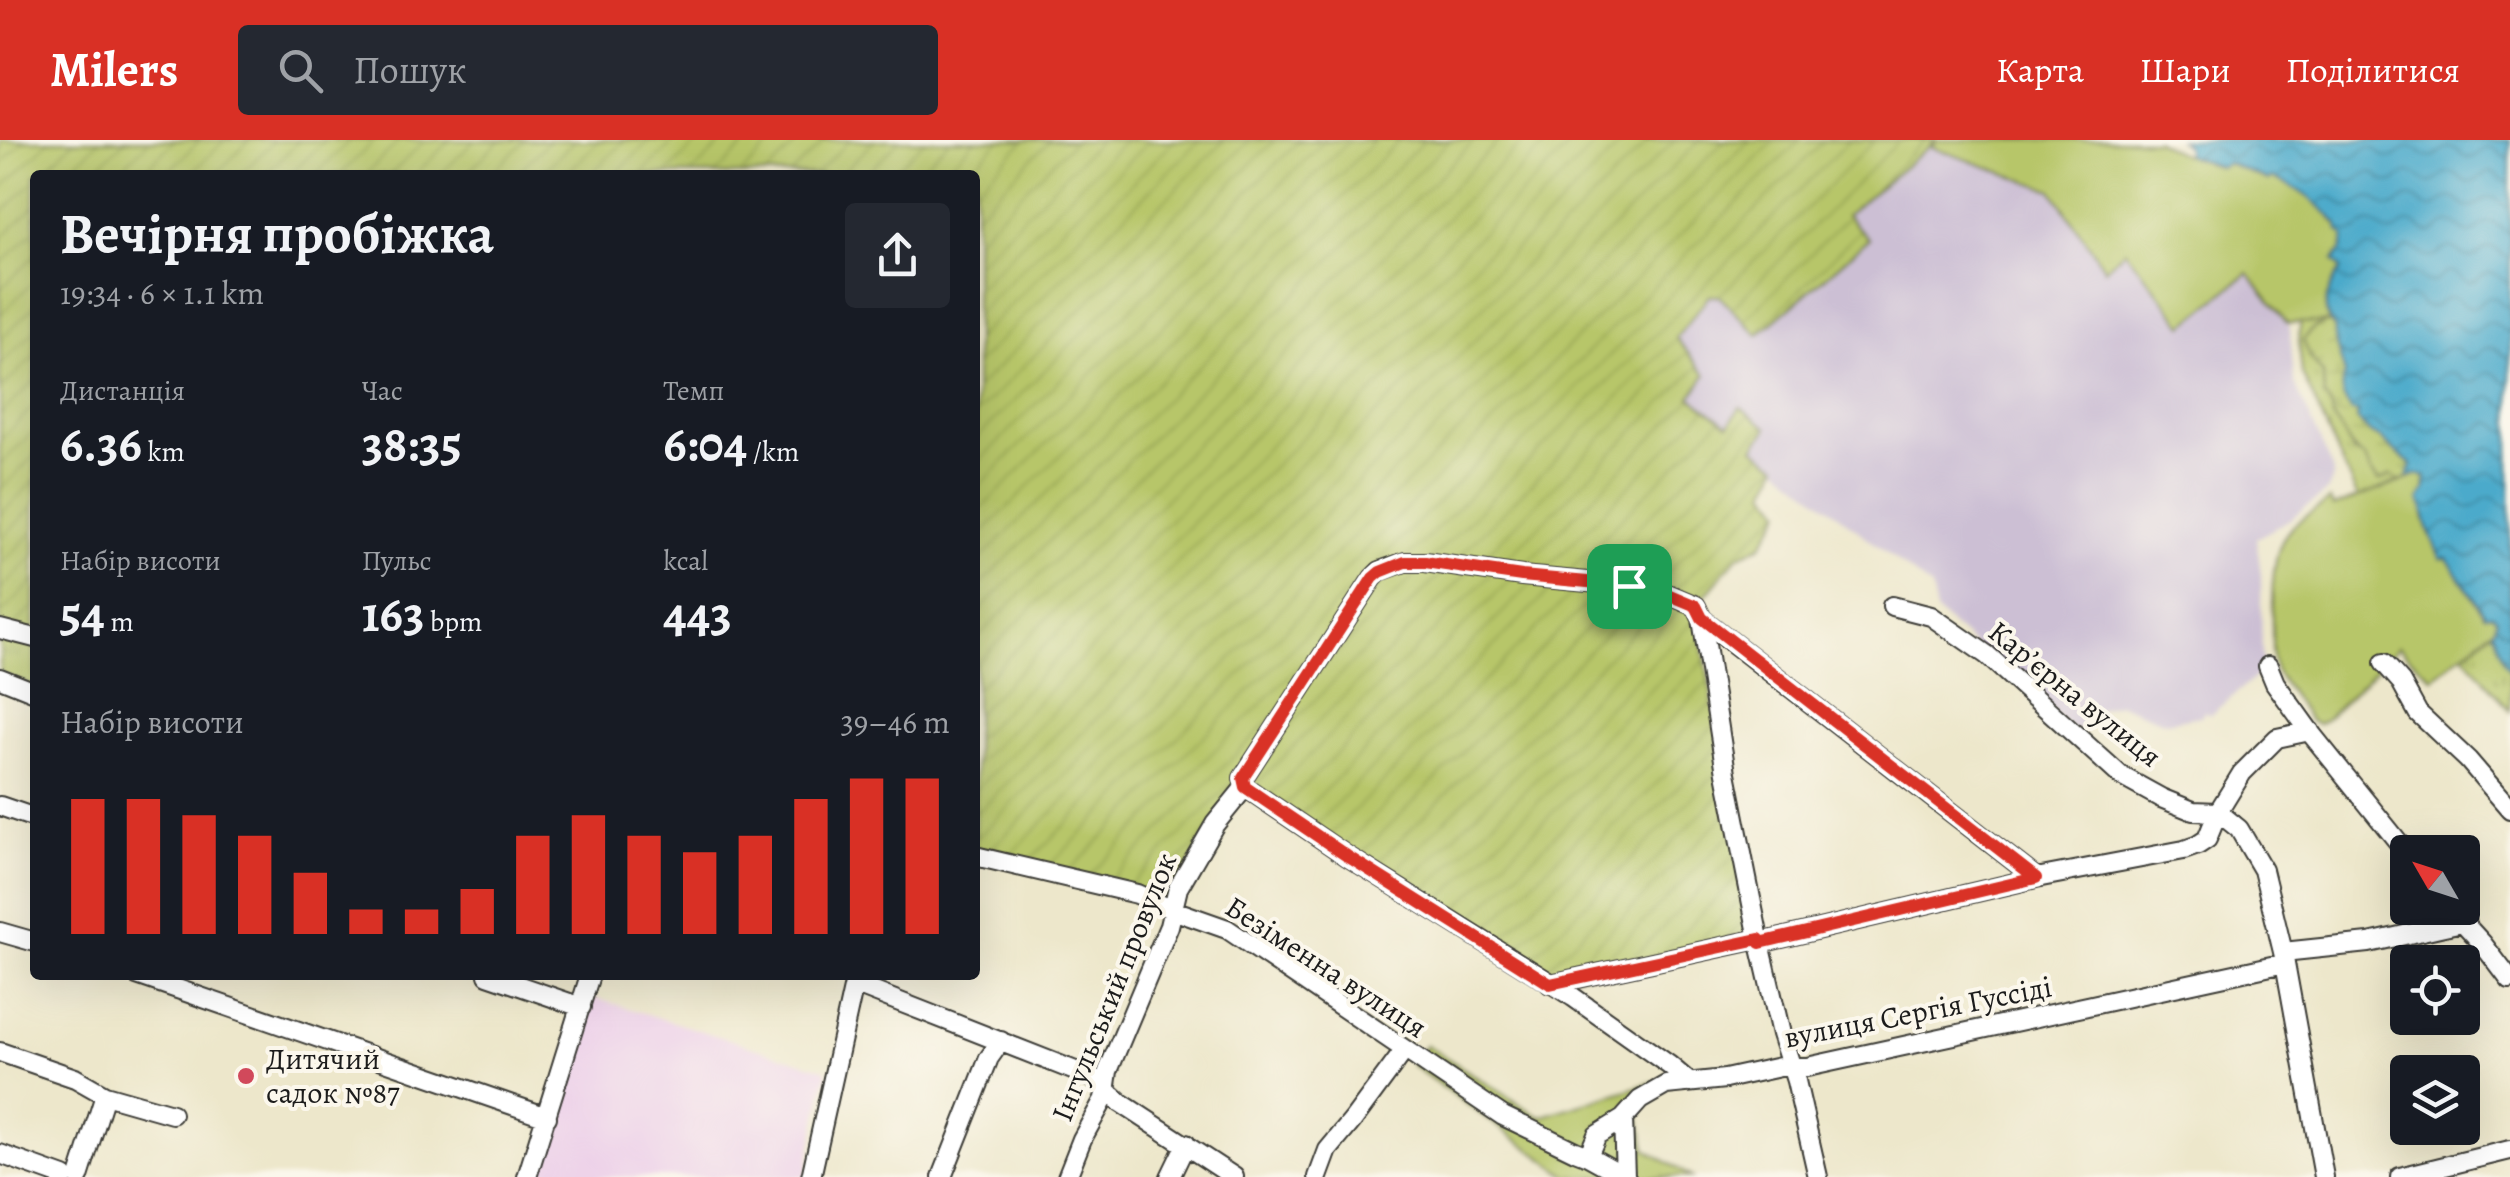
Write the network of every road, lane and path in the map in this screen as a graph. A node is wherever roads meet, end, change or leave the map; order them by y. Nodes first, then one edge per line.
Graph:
1 (1892, 606) dead end
2 (1702, 618) junction
3 (0, 629) edge
4 (30, 637) edge
5 (2384, 663) dead end
6 (2268, 666) dead end
7 (0, 678) edge
8 (30, 690) edge
9 (2310, 731) junction
10 (1245, 787) junction
11 (0, 806) edge
12 (2510, 809) edge
13 (2218, 812) junction
14 (30, 816) edge
15 (2393, 835) edge
16 (980, 857) edge
17 (2036, 878) junction
18 (1173, 910) junction
19 (2425, 925) edge
20 (2465, 925) edge
21 (0, 932) edge
22 (30, 941) edge
23 (1759, 941) junction
24 (2284, 957) junction
25 (151, 980) edge
26 (503, 980) edge
27 (589, 980) edge
28 (854, 980) edge
29 (862, 980) edge
30 (2510, 980) edge
31 (1550, 984) junction
32 (582, 1007) junction
33 (1001, 1042) junction
34 (1404, 1051) junction
35 (0, 1052) edge
36 (1792, 1067) junction
37 (1689, 1082) junction
38 (1104, 1086) junction
39 (106, 1095) junction
40 (172, 1114) dead end
41 (546, 1117) junction
42 (1622, 1120) junction
43 (1186, 1144) junction
44 (2510, 1150) edge
45 (0, 1154) edge
46 (1588, 1156) junction
47 (64, 1177) edge
48 (79, 1177) edge
49 (527, 1177) edge
50 (810, 1177) edge
51 (942, 1177) edge
52 (1066, 1177) edge
53 (1170, 1177) edge
54 (1234, 1177) edge
55 (1318, 1177) edge
56 (1626, 1177) edge
57 (1818, 1177) edge
58 (2324, 1177) edge
59 (2400, 1177) edge

1 - 13 street, Карʼєрна вулиця
2 - 10 street, Інгульський провулок
2 - 17 street
2 - 23 street
3 - 4 street
5 - 12 street
6 - 9 street
7 - 8 street
9 - 13 street
9 - 15 street
10 - 18 street, Інгульський провулок
10 - 31 street
11 - 14 street
13 - 17 street
13 - 24 street
16 - 18 street, Безіменна вулиця
17 - 23 street
18 - 34 street, Безіменна вулиця
18 - 38 street, Інгульський провулок
19 - 24 street, вулиця Сергія Гуссіді
20 - 30 street
21 - 22 street
23 - 31 street
23 - 36 street
24 - 36 street, вулиця Сергія Гуссіді
24 - 58 street
25 - 41 street
26 - 32 street
27 - 32 street
28 - 50 street
29 - 33 street
31 - 37 street
32 - 41 street
33 - 38 street
33 - 51 street
34 - 46 street, Безіменна вулиця
34 - 55 street
35 - 39 street
36 - 37 street, вулиця Сергія Гуссіді
36 - 57 street
37 - 42 street, вулиця Сергія Гуссіді
38 - 43 street
38 - 52 street, Інгульський провулок
39 - 40 street
39 - 48 street
41 - 49 street
42 - 46 street, вулиця Сергія Гуссіді
42 - 56 street
43 - 53 street
43 - 54 street
44 - 59 street
45 - 47 street
46 - 56 street, Безіменна вулиця

